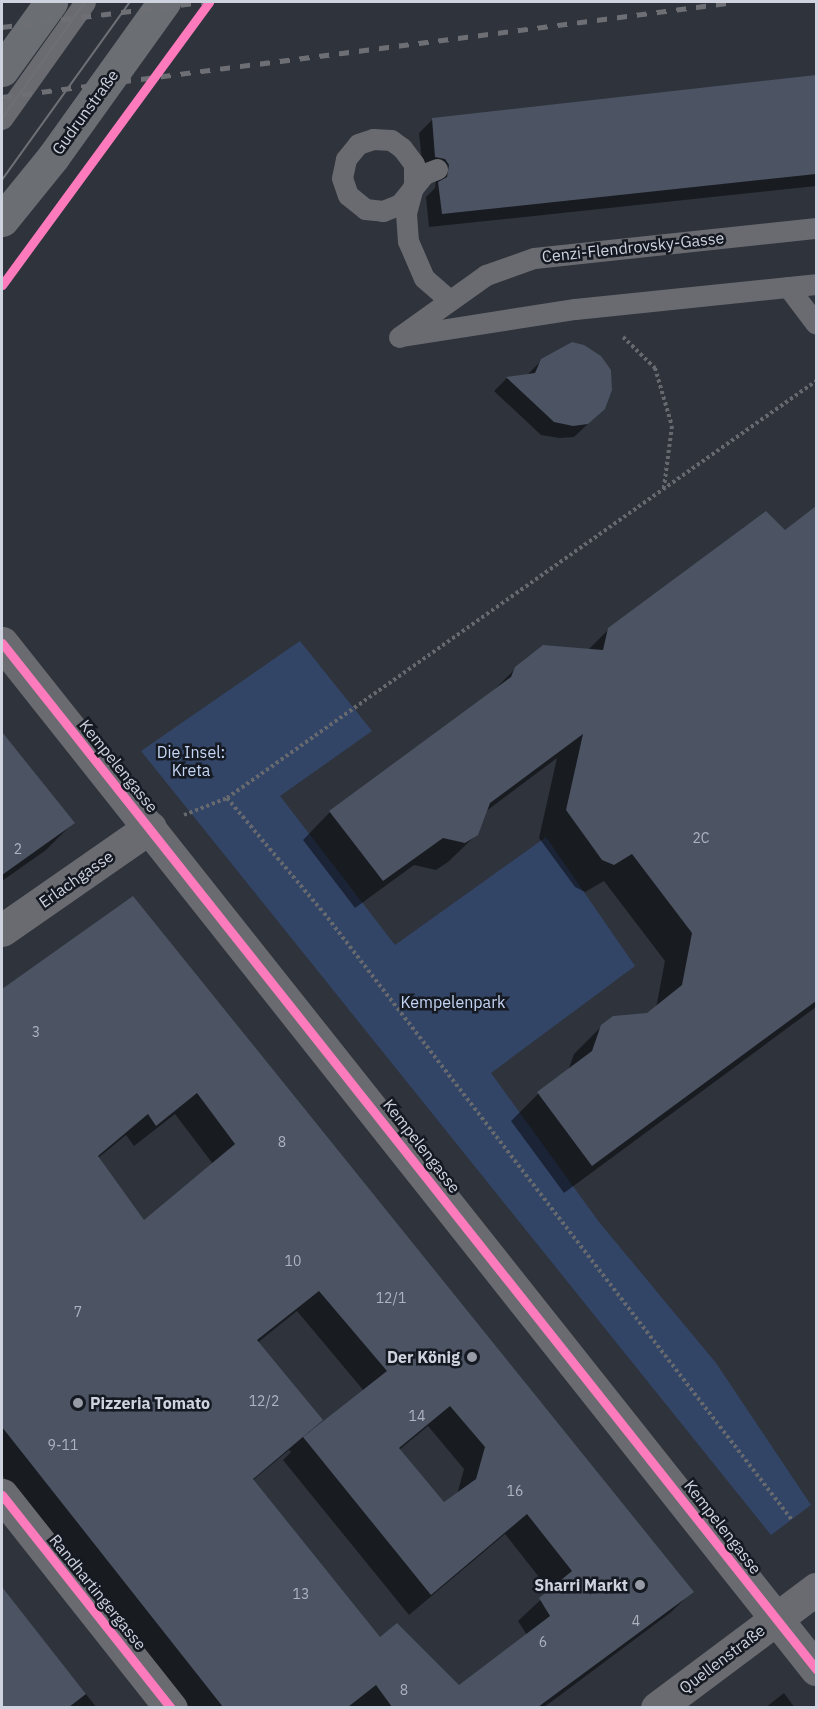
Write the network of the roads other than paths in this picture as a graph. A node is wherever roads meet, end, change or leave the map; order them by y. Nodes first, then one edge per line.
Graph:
1 (51, 2) edge
2 (85, 2) edge
3 (164, 2) edge
4 (2, 70) edge
5 (2, 119) edge
6 (437, 169) dead end
7 (2, 220) edge
8 (816, 228) edge
9 (816, 284) edge
10 (788, 287) junction
11 (449, 300) junction
12 (816, 324) edge
13 (2, 644) edge
14 (150, 827) junction
15 (2, 930) edge
16 (2, 1495) edge
17 (816, 1589) edge
18 (777, 1619) junction
19 (816, 1669) edge
20 (171, 1707) edge
21 (657, 1707) edge

1 - 4 main road
2 - 5 lane
3 - 7 main road, Gudrunstraße
6 - 11 lane, bridge
8 - 11 lane, Cenzi-Flendrovsky-Gasse
9 - 10 lane
10 - 11 lane, Cenzi-Flendrovsky-Gasse
10 - 12 lane
13 - 14 street, Kempelengasse
14 - 15 street, Erlachgasse
14 - 18 street, Kempelengasse
16 - 20 street, Randhartingergasse
17 - 18 street, Quellenstraße
18 - 19 street, Kempelengasse
18 - 21 street, Quellenstraße

